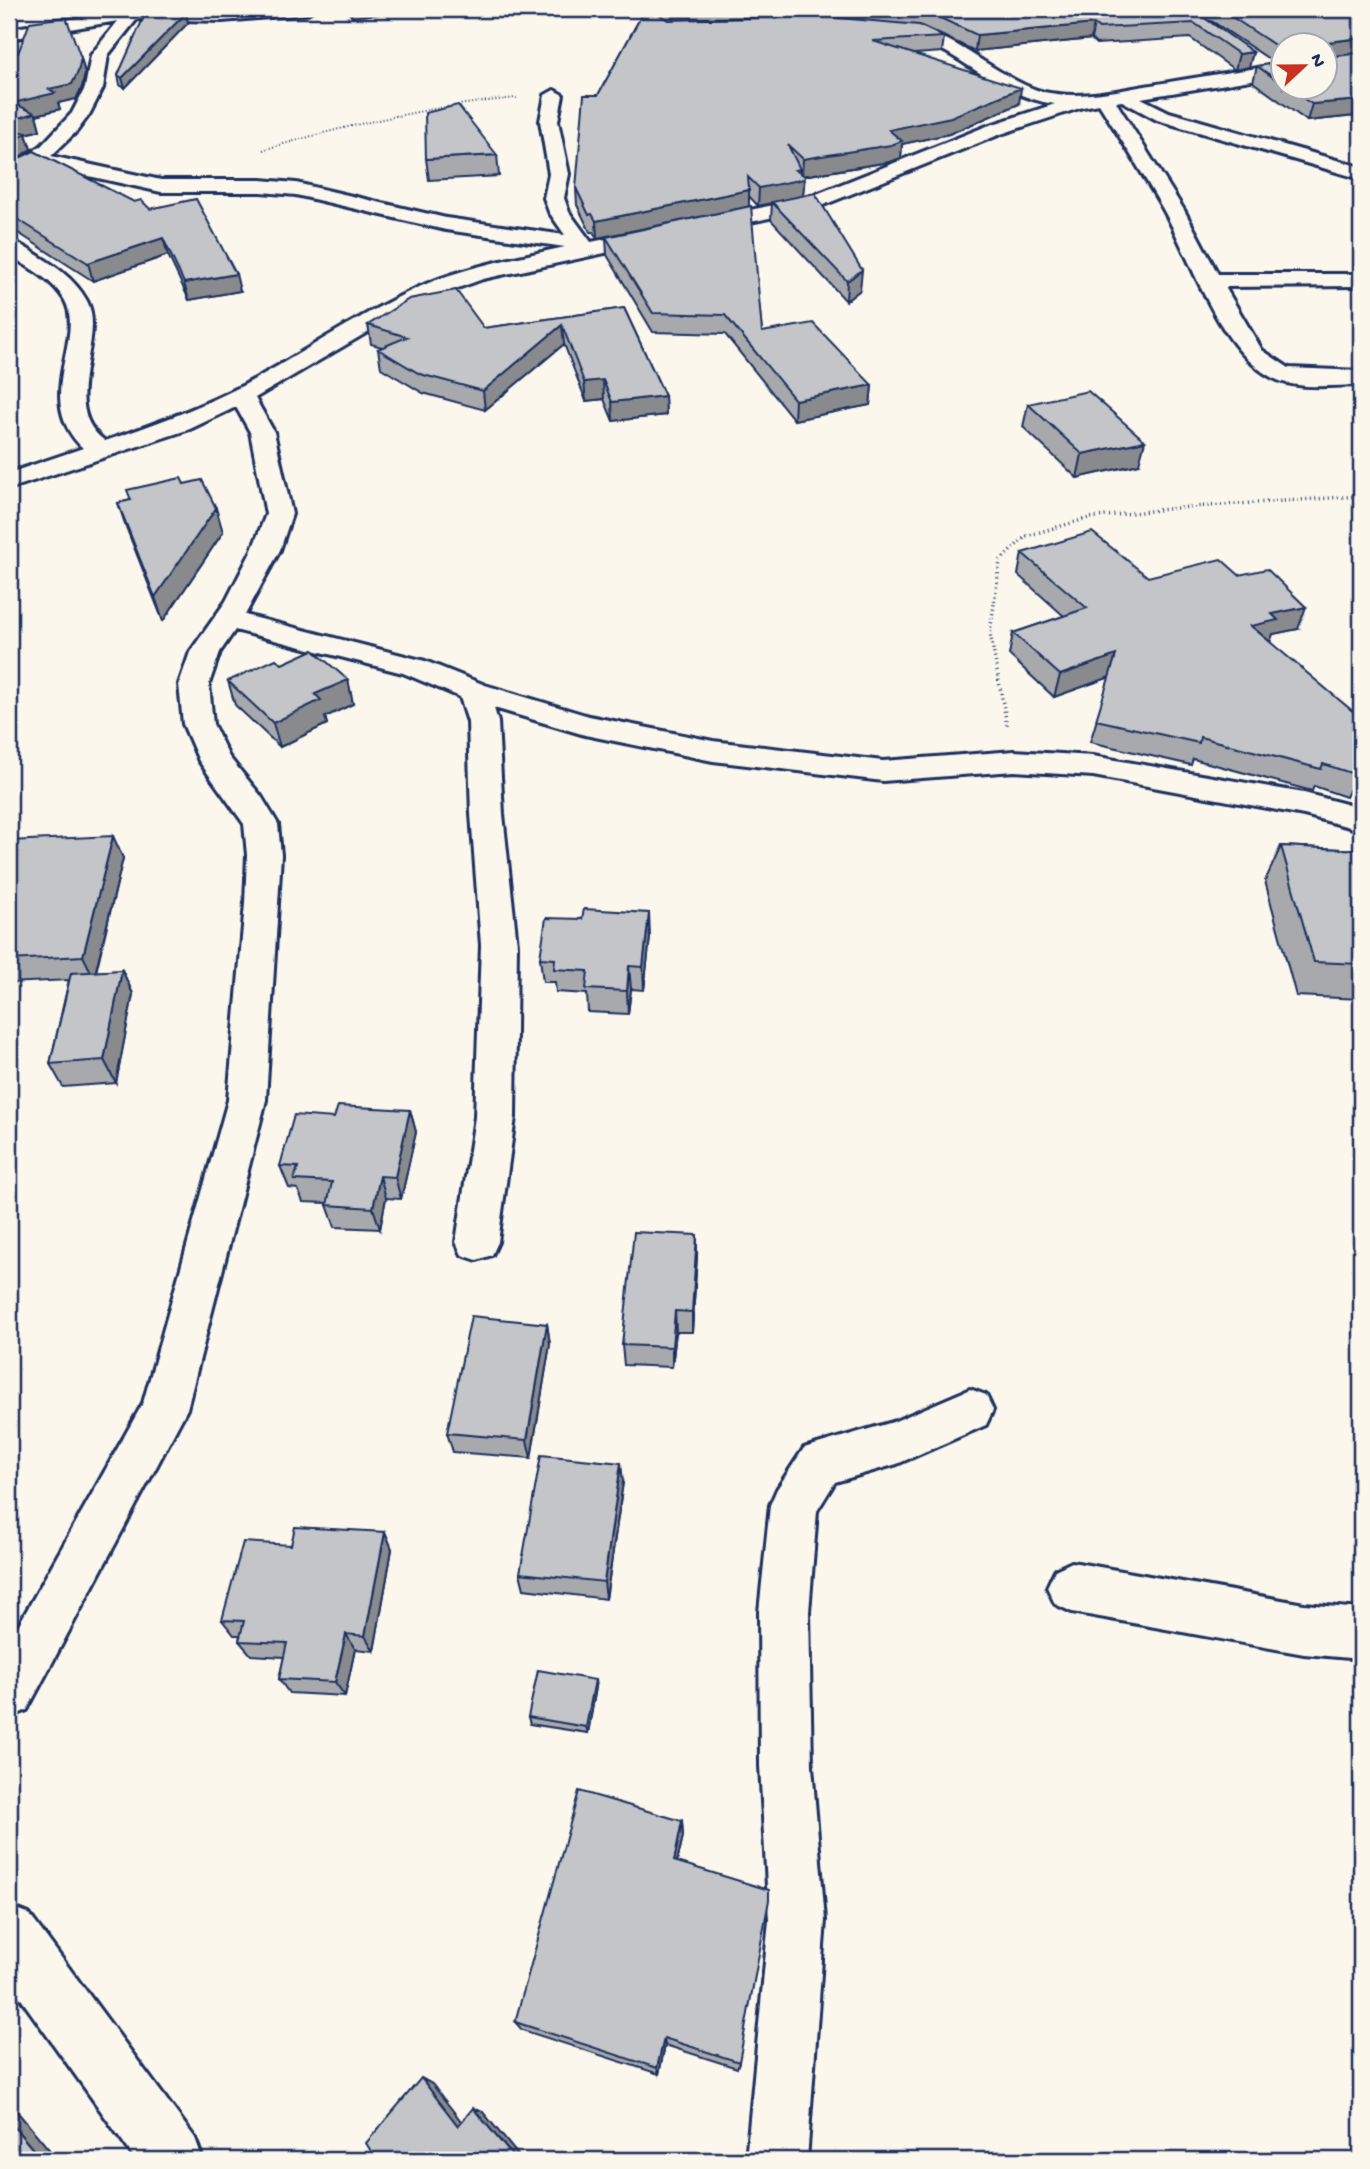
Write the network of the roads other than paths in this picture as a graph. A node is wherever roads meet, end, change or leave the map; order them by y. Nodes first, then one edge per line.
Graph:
1 (306, 9) edge
2 (133, 14) junction
3 (883, 28) edge
4 (9, 34) edge
5 (1251, 59) edge
6 (1268, 67) edge
7 (1268, 72) edge
8 (554, 95) road end
9 (1115, 97) junction
10 (1080, 102) junction
11 (37, 159) junction
12 (1361, 173) edge
13 (9, 175) edge
14 (580, 243) junction
15 (604, 246) junction
16 (9, 247) edge
17 (1361, 280) edge
18 (1212, 281) junction
19 (1361, 378) edge
20 (242, 395) junction
21 (102, 450) junction
22 (9, 481) edge
23 (228, 619) junction
24 (474, 692) junction
25 (1361, 819) edge
26 (477, 1242) dead end
27 (970, 1409) dead end
28 (1072, 1587) dead end
29 (1361, 1634) edge
30 (9, 1692) edge
31 (9, 1934) edge
32 (173, 2160) edge
33 (776, 2160) edge

1 - 2 street
2 - 4 street
2 - 11 street
3 - 10 street
5 - 6 street
7 - 9 street
8 - 14 street
9 - 10 street
9 - 12 street
9 - 18 street
10 - 15 street
11 - 13 street
11 - 14 street
14 - 15 street
15 - 20 street
16 - 21 street
17 - 18 street
18 - 19 street
20 - 21 street
20 - 23 street
21 - 22 street
23 - 24 street
23 - 30 street
24 - 25 street
24 - 26 street
27 - 33 street
28 - 29 street
31 - 32 street

